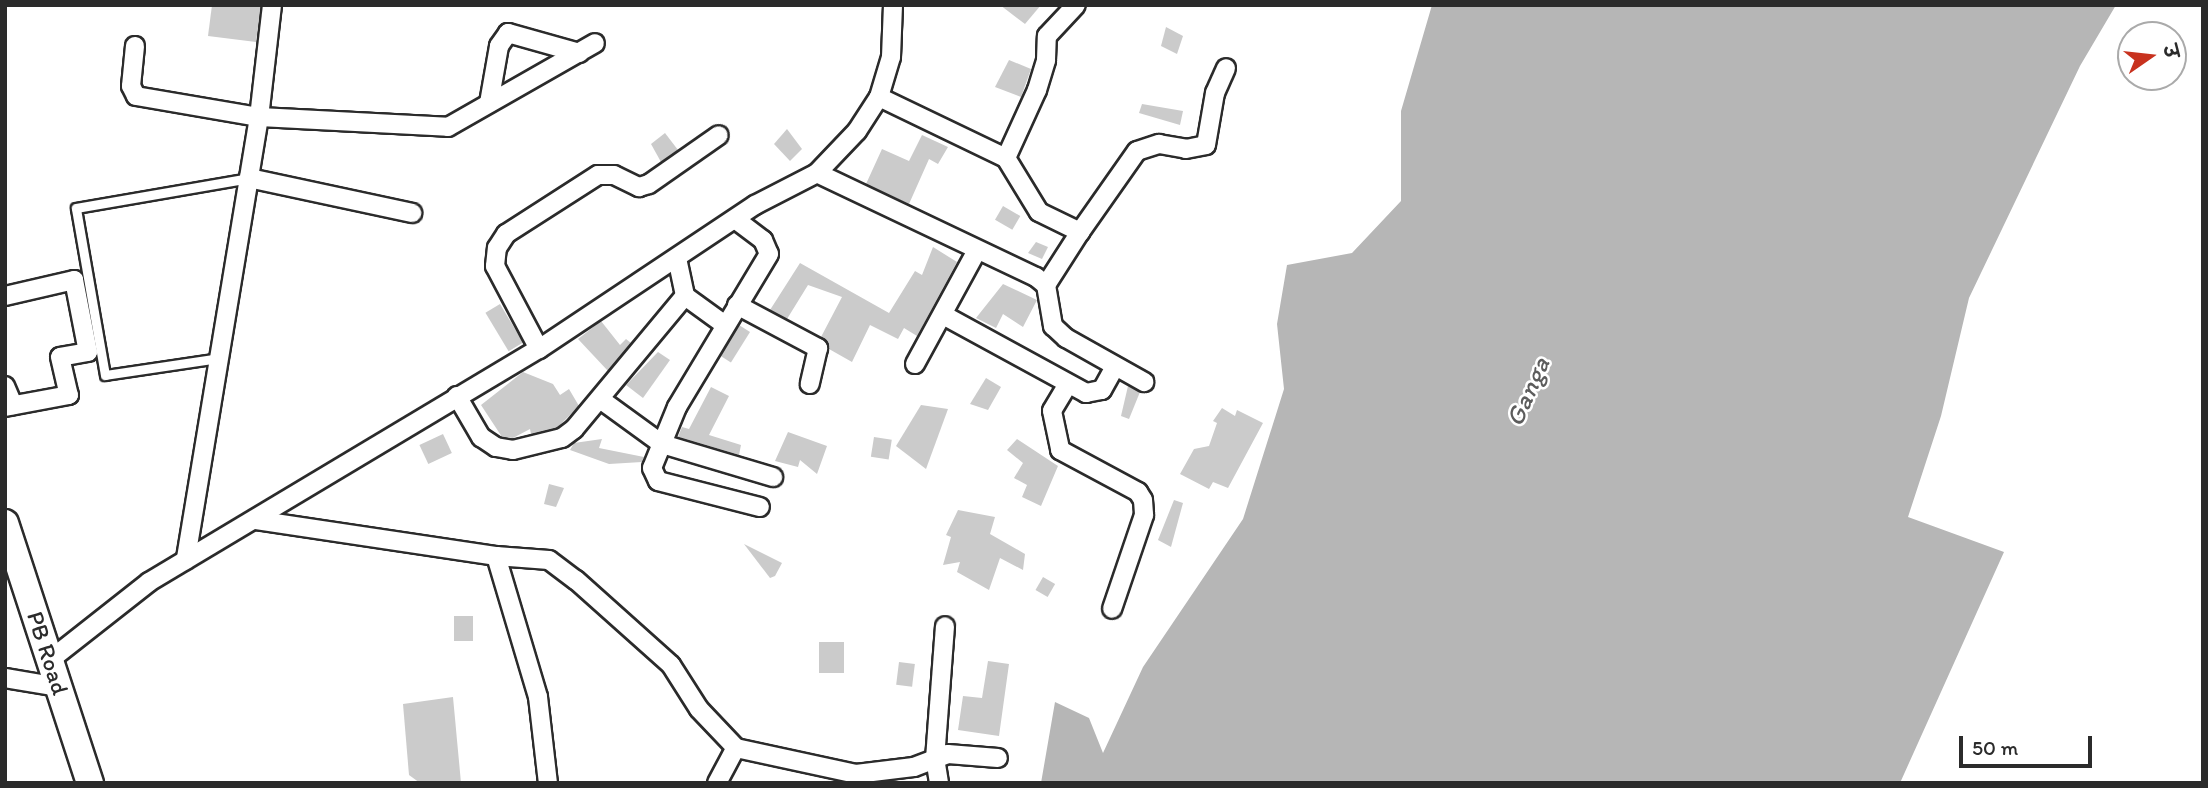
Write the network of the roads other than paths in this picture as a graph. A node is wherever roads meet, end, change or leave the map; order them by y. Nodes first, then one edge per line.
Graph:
1 (272, 5) edge
2 (892, 5) edge
3 (1076, 5) edge
4 (596, 43) dead end
5 (135, 46) dead end
6 (579, 53) junction
7 (1226, 68) dead end
8 (879, 97) junction
9 (489, 103) junction
10 (259, 117) junction
11 (719, 135) dead end
12 (1006, 158) junction
13 (817, 173) junction
14 (249, 178) junction
15 (412, 213) dead end
16 (736, 219) junction
17 (1080, 232) junction
18 (976, 252) junction
19 (677, 258) junction
20 (1046, 285) junction
21 (5, 296) edge
22 (685, 296) junction
23 (737, 305) junction
24 (945, 316) junction
25 (725, 325) junction
26 (539, 349) junction
27 (219, 358) junction
28 (915, 364) dead end
29 (1114, 368) junction
30 (1144, 382) dead end
31 (810, 384) dead end
32 (1068, 384) junction
33 (5, 386) edge
34 (457, 396) junction
35 (600, 399) junction
36 (9, 406) edge
37 (662, 444) junction
38 (773, 477) dead end
39 (760, 507) dead end
40 (255, 520) junction
41 (5, 523) edge
42 (496, 556) junction
43 (186, 560) junction
44 (1112, 609) dead end
45 (945, 626) dead end
46 (50, 660) junction
47 (5, 678) edge
48 (59, 687) junction
49 (736, 748) junction
50 (998, 758) dead end
51 (935, 759) junction
52 (888, 778) edge
53 (90, 783) edge
54 (548, 783) edge
55 (717, 783) edge
56 (939, 783) edge

1 - 10 street
2 - 8 street
3 - 12 street
4 - 6 street
5 - 10 street
6 - 9 street
6 - 9 street
7 - 17 street
8 - 12 street
8 - 13 street
9 - 10 street
10 - 14 street
11 - 26 street
12 - 17 street
13 - 16 street
13 - 18 street
14 - 15 street
14 - 27 street
14 - 27 lane
16 - 19 street
16 - 23 street
17 - 20 street
18 - 20 street
18 - 24 street
19 - 22 street
19 - 26 street
20 - 29 street
21 - 36 street
22 - 25 street
22 - 35 street
23 - 25 street
23 - 31 street
24 - 28 street
24 - 32 street
25 - 37 street
26 - 34 street
27 - 43 street
29 - 30 street
29 - 32 street
32 - 44 street
33 - 36 street
34 - 35 street
34 - 40 street
35 - 37 street
37 - 38 street
37 - 39 street
40 - 42 street
40 - 43 street
41 - 46 street, PB Road
42 - 49 street
42 - 54 street
43 - 46 street
45 - 51 street
46 - 48 street, PB Road
47 - 48 street
48 - 53 street, PB Road
49 - 52 street
49 - 55 street
50 - 51 street
51 - 52 street
51 - 56 street

